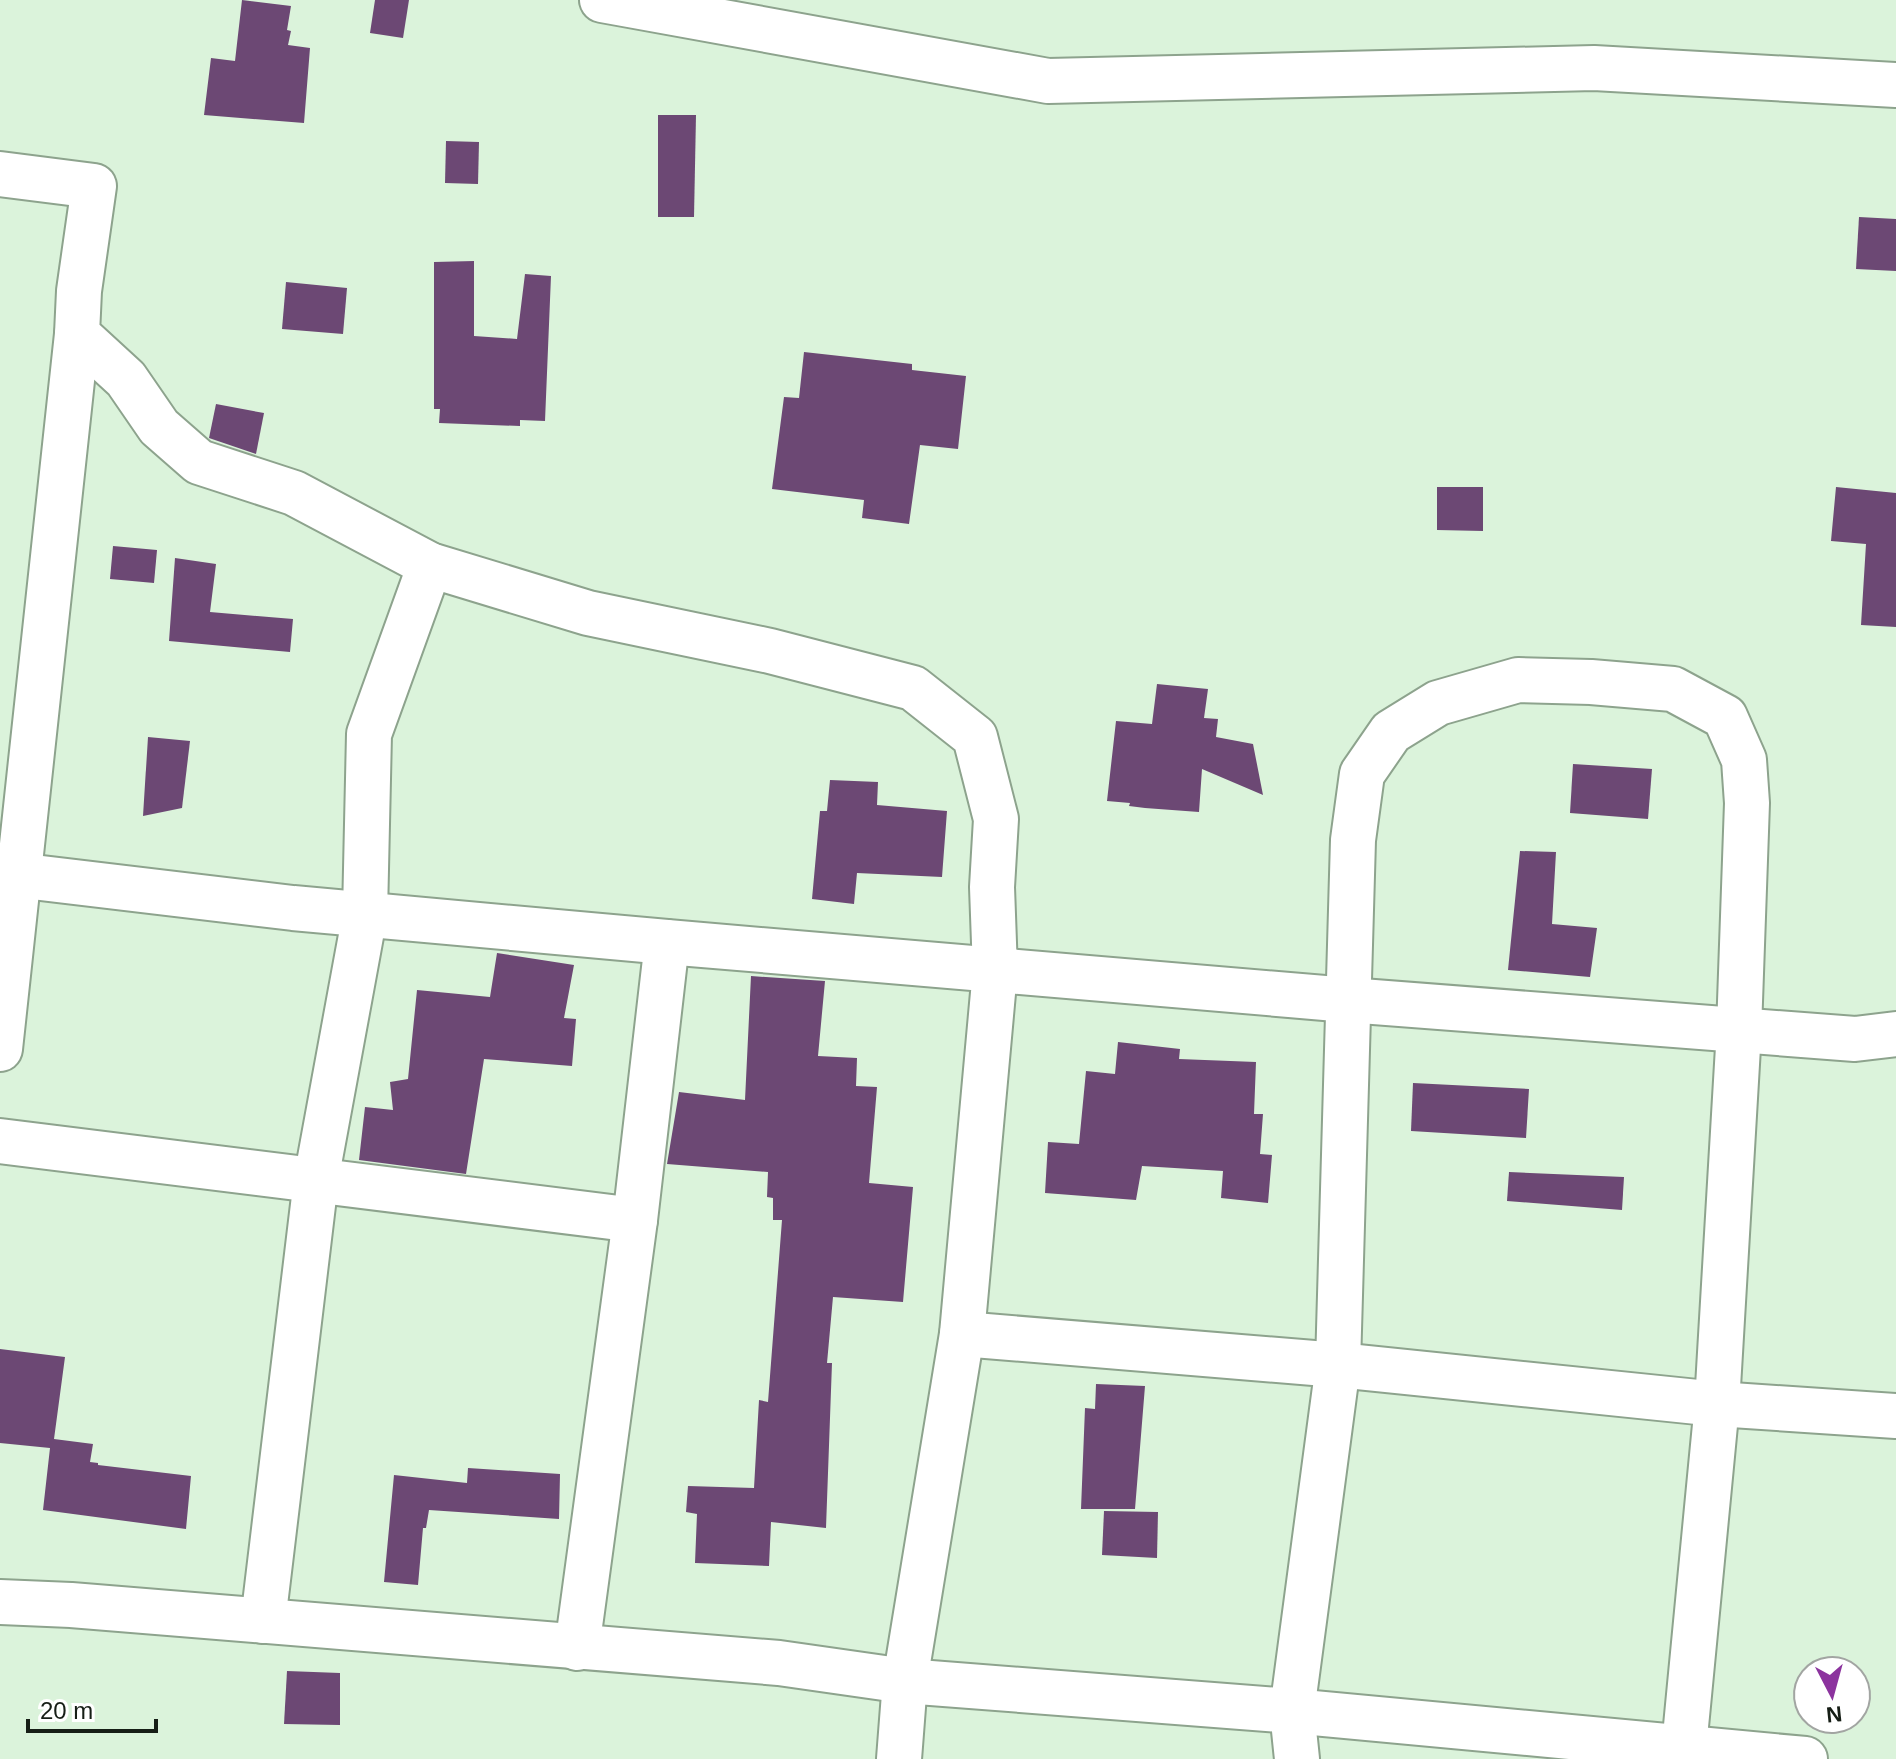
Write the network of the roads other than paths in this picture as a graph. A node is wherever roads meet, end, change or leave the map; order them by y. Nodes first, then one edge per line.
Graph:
1 (602, 0) edge
2 (1896, 85) edge
3 (0, 174) edge
4 (77, 334) junction
5 (430, 565) junction
6 (10, 874) edge
7 (365, 914) junction
8 (667, 942) junction
9 (995, 971) junction
10 (1348, 1000) junction
11 (1739, 1030) junction
12 (1896, 1034) edge
13 (0, 1049) edge
14 (0, 1141) edge
15 (316, 1180) junction
16 (635, 1220) junction
17 (962, 1334) junction
18 (1338, 1365) junction
19 (1717, 1404) junction
20 (1896, 1416) edge
21 (0, 1602) edge
22 (263, 1621) junction
23 (577, 1648) junction
24 (905, 1681) junction
25 (1292, 1711) junction
26 (1684, 1747) junction
27 (899, 1759) edge
28 (1297, 1759) edge
29 (1805, 1759) edge

1 - 2 street
3 - 4 street
4 - 5 street
4 - 6 street
5 - 7 street
5 - 9 street
6 - 7 street
6 - 13 street
7 - 8 street
7 - 15 street
8 - 9 street
8 - 16 street
9 - 10 street
9 - 17 street
10 - 11 street
10 - 11 street
10 - 18 street
11 - 12 street
11 - 19 street
14 - 15 street
15 - 16 street
15 - 22 street
16 - 23 street
17 - 18 street
17 - 24 street
18 - 19 street
18 - 25 street
19 - 20 street
19 - 26 street
21 - 22 street
22 - 23 street
23 - 24 street
24 - 25 street
24 - 27 street
25 - 26 street
25 - 28 street
26 - 29 street

